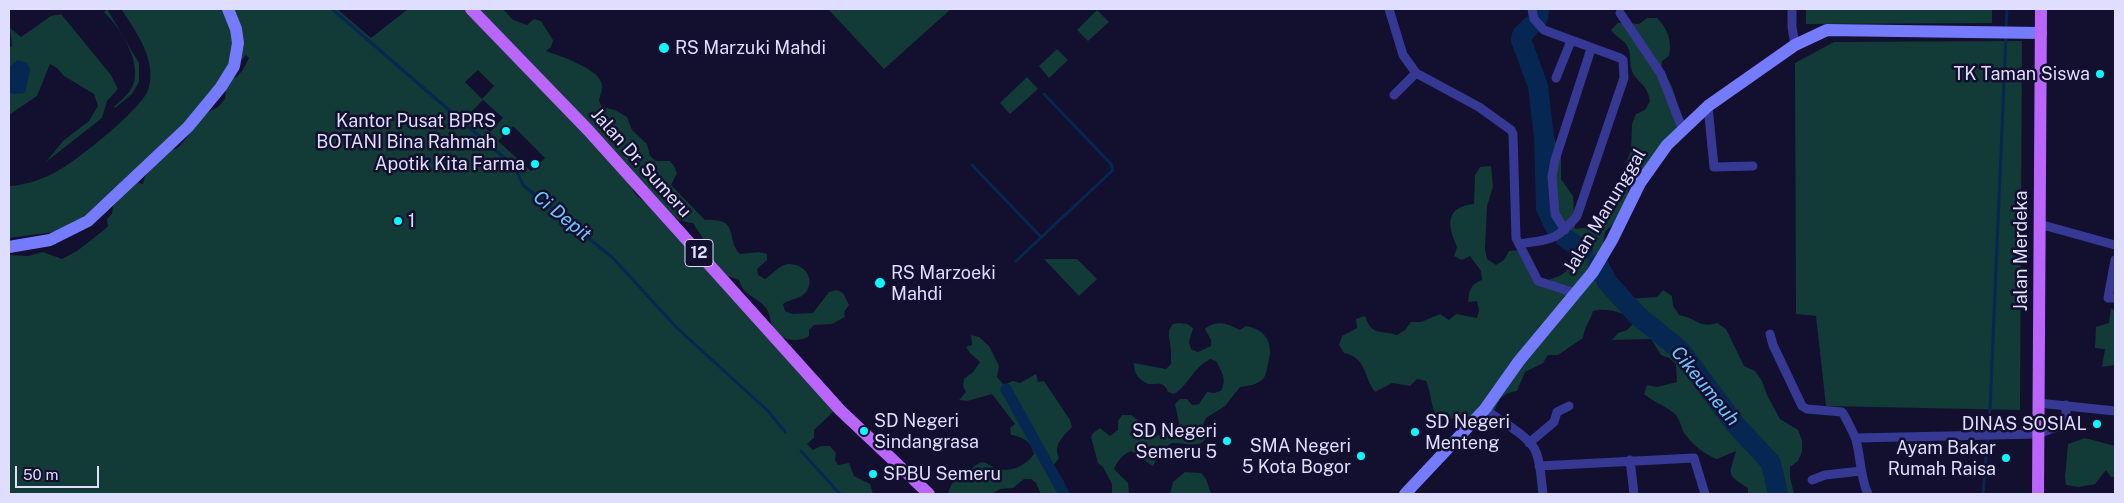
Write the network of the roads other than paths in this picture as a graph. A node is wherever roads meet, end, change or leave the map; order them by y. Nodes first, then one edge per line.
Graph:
1 (228, 9) edge
2 (471, 9) edge
3 (1389, 9) edge
4 (1532, 9) edge
5 (1792, 9) edge
6 (2041, 9) edge
7 (1620, 13) dead end
8 (2041, 33) junction
9 (1571, 41) junction
10 (1795, 45) junction
11 (1591, 49) junction
12 (1416, 73) junction
13 (1556, 78) dead end
14 (1394, 95) dead end
15 (1708, 106) junction
16 (1682, 128) junction
17 (1753, 166) dead end
18 (2039, 224) junction
19 (1565, 230) junction
20 (1519, 244) junction
21 (2115, 245) edge
22 (9, 247) edge
23 (2115, 260) edge
24 (1575, 293) junction
25 (2115, 298) edge
26 (1770, 334) dead end
27 (2038, 403) junction
28 (1569, 406) dead end
29 (2066, 406) junction
30 (1485, 409) junction
31 (2115, 411) edge
32 (2038, 434) junction
33 (1856, 438) junction
34 (1529, 443) junction
35 (1630, 460) junction
36 (1539, 466) junction
37 (1861, 471) junction
38 (1812, 480) dead end
39 (929, 494) edge
40 (1405, 494) edge
41 (1543, 494) edge
42 (1634, 494) edge
43 (1705, 494) edge
44 (1868, 494) edge
45 (2038, 494) edge

1 - 22 street
2 - 39 main road, Jalan Dr. Sumeru / 12
3 - 12 street
4 - 9 street
5 - 10 street
6 - 8 main road, Jalan Merdeka
7 - 16 street
8 - 10 street, Jalan Manunggal
8 - 18 main road, Jalan Merdeka
9 - 11 street
9 - 13 street
10 - 15 street, Jalan Manunggal
11 - 19 street
11 - 19 street
12 - 14 street
12 - 20 street
15 - 16 street, Jalan Manunggal
15 - 17 street
16 - 24 street, Jalan Manunggal
18 - 21 street
18 - 27 main road, Jalan Merdeka
19 - 20 street
20 - 24 street
23 - 25 street
24 - 30 street, Jalan Manunggal
26 - 33 street
27 - 29 street
27 - 32 main road, Jalan Merdeka
28 - 34 street
29 - 31 street
29 - 32 street
30 - 34 street
30 - 40 street, Jalan Manunggal
32 - 33 street
32 - 45 main road, Jalan Merdeka
33 - 37 street
34 - 36 street
35 - 36 street
35 - 42 street
35 - 43 street
36 - 41 street
37 - 38 street
37 - 44 street

